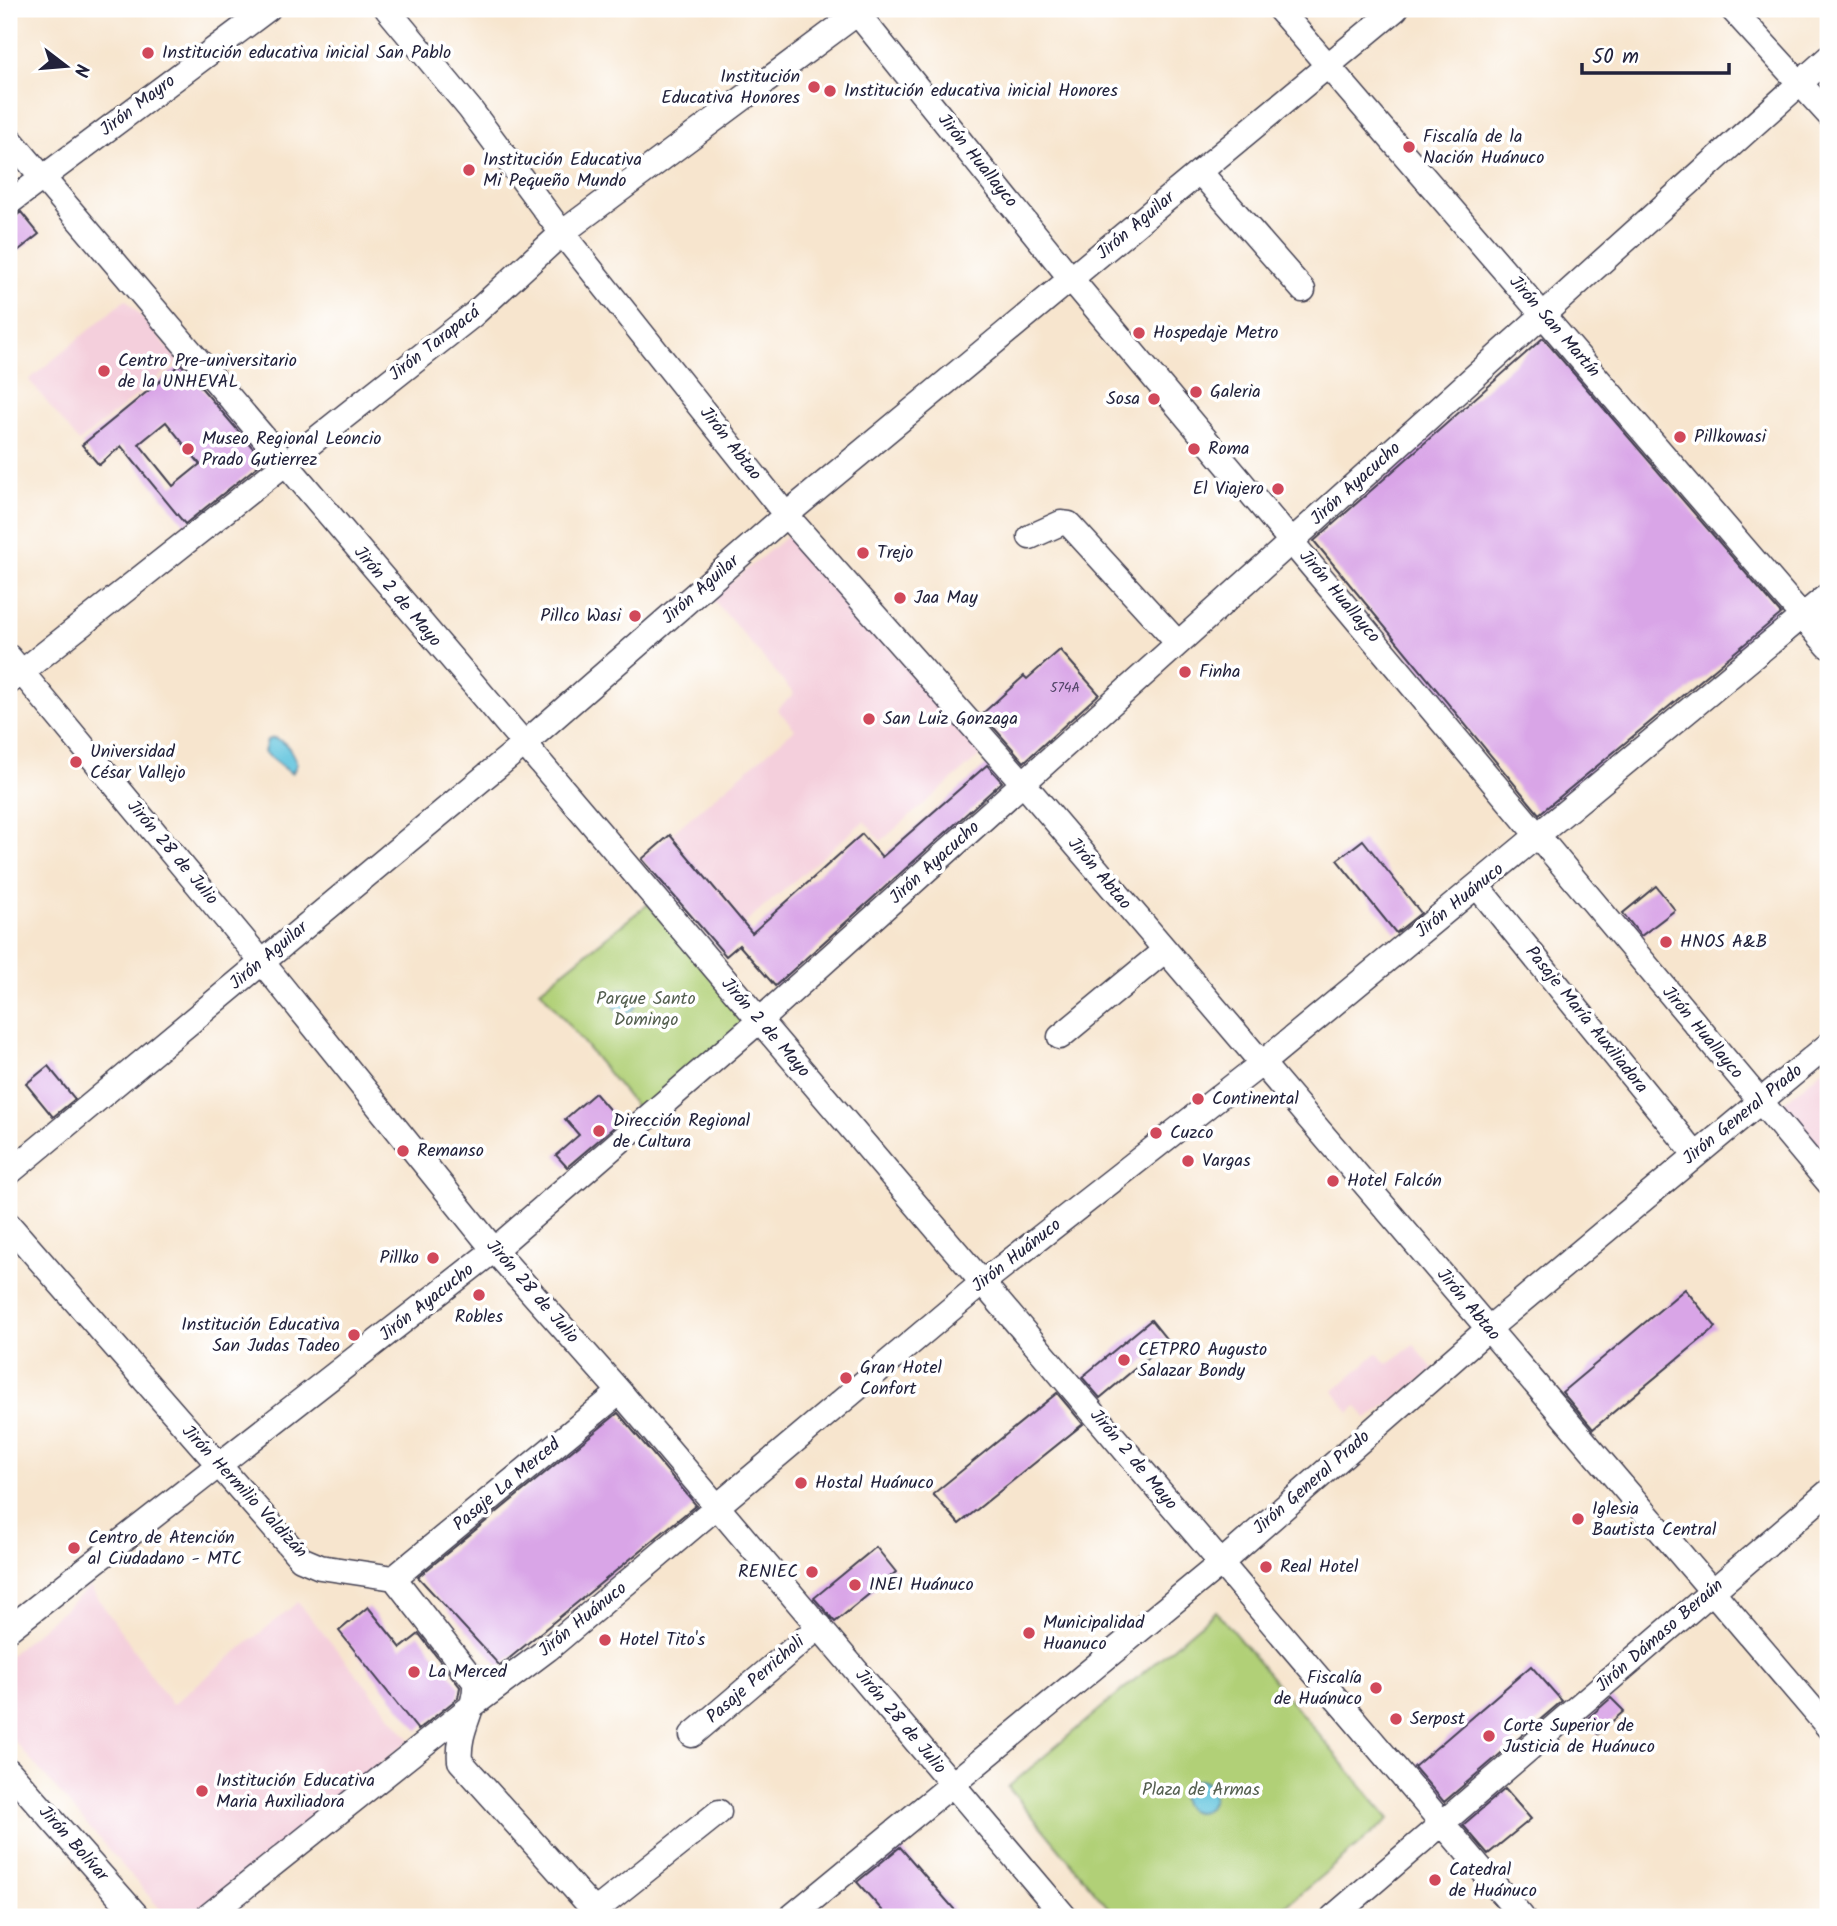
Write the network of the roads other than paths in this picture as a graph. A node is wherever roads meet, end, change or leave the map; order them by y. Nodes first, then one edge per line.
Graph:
1 (268, 9) edge
2 (387, 9) edge
3 (1279, 9) edge
4 (1396, 9) edge
5 (1732, 9) edge
6 (858, 10) edge
7 (1828, 58) edge
8 (1327, 65) junction
9 (1800, 81) junction
10 (1828, 114) edge
11 (9, 138) edge
12 (1200, 172) junction
13 (41, 178) junction
14 (9, 203) edge
15 (562, 233) junction
16 (1072, 280) junction
17 (1303, 290) dead end
18 (1543, 315) junction
19 (283, 463) junction
20 (786, 515) junction
21 (1030, 537) dead end
22 (1292, 542) junction
23 (1828, 595) edge
24 (1802, 615) junction
25 (1177, 642) junction
26 (1828, 646) edge
27 (13, 670) edge
28 (523, 746) junction
29 (1023, 783) junction
30 (1539, 836) junction
31 (1477, 886) junction
32 (1164, 951) junction
33 (262, 962) junction
34 (759, 1021) junction
35 (1060, 1037) dead end
36 (1828, 1045) edge
37 (1261, 1064) junction
38 (1759, 1102) junction
39 (1695, 1154) junction
40 (9, 1173) edge
41 (1828, 1182) edge
42 (9, 1225) edge
43 (494, 1250) junction
44 (982, 1283) junction
45 (1488, 1329) junction
46 (620, 1392) junction
47 (218, 1467) junction
48 (1828, 1492) edge
49 (719, 1507) junction
50 (1221, 1563) junction
51 (394, 1578) junction
52 (1713, 1589) junction
53 (820, 1626) junction
54 (9, 1629) edge
55 (468, 1709) junction
56 (1828, 1727) edge
57 (692, 1735) dead end
58 (9, 1771) edge
59 (951, 1783) junction
60 (719, 1812) dead end
61 (1442, 1826) junction
62 (597, 1914) edge
63 (138, 1917) edge
64 (207, 1917) edge
65 (791, 1917) edge
66 (1065, 1917) edge
67 (1333, 1917) edge
68 (1522, 1917) edge

1 - 13 street, Jirón Mayro
2 - 15 street, Jirón Abtao
3 - 8 street, Jirón San Martín
4 - 8 street, Jirón Aguilar
5 - 9 street
6 - 15 street, Jirón Tarapacá
6 - 16 street, Jirón Huallayco
7 - 9 street, Jirón Ayacucho
8 - 12 street, Jirón Aguilar
8 - 18 street, Jirón San Martín
9 - 10 street
9 - 18 street, Jirón Ayacucho
11 - 13 street, Jirón 2 de Mayo
12 - 16 street, Jirón Aguilar
12 - 17 street
13 - 14 street, Jirón Mayro
13 - 19 street, Jirón 2 de Mayo
15 - 19 street, Jirón Tarapacá
15 - 20 street, Jirón Abtao
16 - 20 street, Jirón Aguilar
16 - 22 street, Jirón Huallayco
18 - 22 street, Jirón Ayacucho
18 - 24 street, Jirón San Martín
19 - 27 street, Jirón Tarapacá
19 - 28 street, Jirón 2 de Mayo
20 - 28 street, Jirón Aguilar
20 - 29 street, Jirón Abtao
21 - 25 street
22 - 25 street, Jirón Ayacucho
22 - 30 street, Jirón Huallayco
23 - 24 street, Jirón Huánuco
24 - 26 street, Jirón San Martín
24 - 30 street, Jirón Huánuco
25 - 29 street, Jirón Ayacucho
27 - 33 street, Jirón 28 de Julio
28 - 33 street, Jirón Aguilar
28 - 34 street, Jirón 2 de Mayo
29 - 32 street, Jirón Abtao
29 - 34 street, Jirón Ayacucho
30 - 31 street, Jirón Huánuco
30 - 38 street, Jirón Huallayco
31 - 37 street, Jirón Huánuco
31 - 39 street, Pasaje María Auxiliadora
32 - 35 street
32 - 37 street, Jirón Abtao
33 - 40 street, Jirón Aguilar
33 - 43 street, Jirón 28 de Julio
34 - 43 street, Jirón Ayacucho
34 - 44 street, Jirón 2 de Mayo
36 - 38 street, Jirón General Prado
37 - 44 street, Jirón Huánuco
37 - 45 street, Jirón Abtao
38 - 39 street, Jirón General Prado
38 - 41 street, Jirón Huallayco
39 - 45 street, Jirón General Prado
42 - 47 street, Jirón Hermilio Valdizán
43 - 46 street, Jirón 28 de Julio
43 - 47 street, Jirón Ayacucho
44 - 49 street, Jirón Huánuco
44 - 50 street, Jirón 2 de Mayo
45 - 50 street, Jirón General Prado
45 - 52 street, Jirón Abtao
46 - 49 street, Jirón 28 de Julio
46 - 51 street, Pasaje La Merced
47 - 51 street, Jirón Hermilio Valdizán
47 - 54 street, Jirón Ayacucho
48 - 52 street, Jirón Dámaso Beraún
49 - 53 street, Jirón 28 de Julio
49 - 55 street, Jirón Huánuco
50 - 59 street, Jirón General Prado
50 - 61 street, Jirón 2 de Mayo
51 - 55 street
52 - 56 street, Jirón Abtao
52 - 61 street, Jirón Dámaso Beraún
53 - 57 street, Pasaje Perricholi
53 - 59 street, Jirón 28 de Julio
55 - 62 street
55 - 64 street, Jirón Huánuco
58 - 63 street, Jirón Bolívar
59 - 65 street, Jirón General Prado
59 - 66 street, Jirón 28 de Julio
60 - 62 street
61 - 67 street, Jirón Dámaso Beraún
61 - 68 street, Jirón 2 de Mayo

